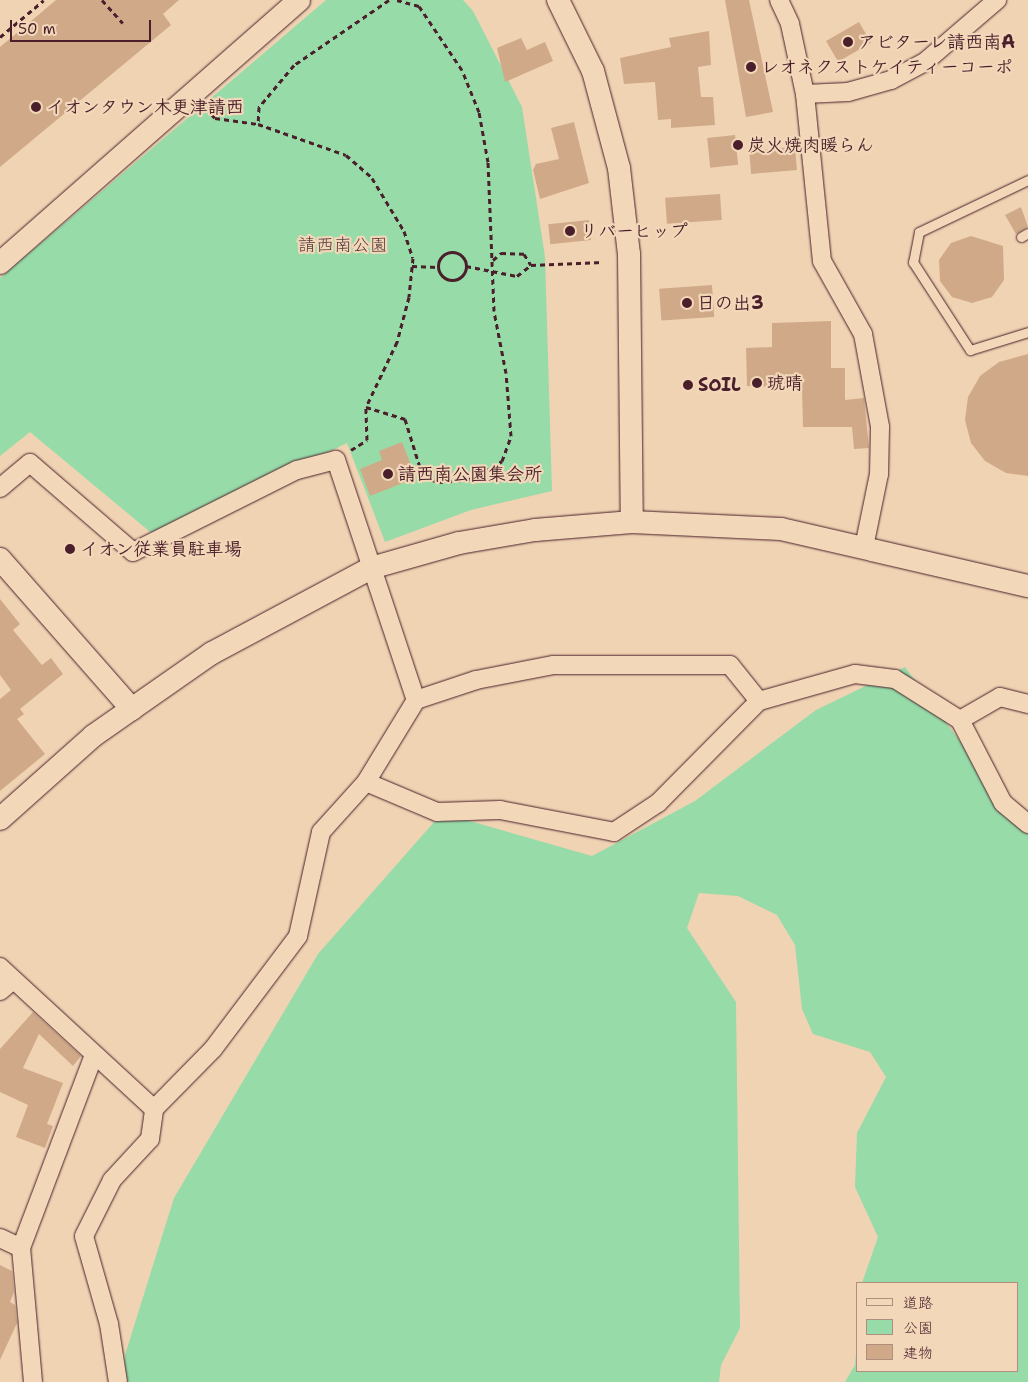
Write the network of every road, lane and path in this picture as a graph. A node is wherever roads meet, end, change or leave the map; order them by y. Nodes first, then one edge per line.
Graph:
1 (44, 0) edge
2 (102, 0) edge
3 (299, 0) edge
4 (389, 0) edge
5 (397, 0) edge
6 (416, 0) edge
7 (558, 0) edge
8 (779, 0) edge
9 (997, 0) edge
10 (419, 6) junction
11 (123, 23) dead end
12 (0, 37) edge
13 (195, 94) junction
14 (804, 94) junction
15 (258, 124) junction
16 (1028, 180) edge
17 (492, 260) junction
18 (603, 262) dead end
19 (0, 263) edge
20 (531, 265) junction
21 (412, 266) junction
22 (438, 266) junction
23 (466, 266) junction
24 (492, 268) junction
25 (1028, 332) edge
26 (366, 407) junction
27 (336, 460) junction
28 (0, 488) edge
29 (632, 522) junction
30 (864, 547) junction
31 (0, 558) edge
32 (371, 568) junction
33 (1028, 586) edge
34 (416, 700) junction
35 (759, 701) junction
36 (1028, 704) edge
37 (132, 709) junction
38 (960, 720) junction
39 (366, 782) junction
40 (0, 819) edge
41 (1028, 824) edge
42 (0, 967) edge
43 (6, 986) edge
44 (94, 1056) junction
45 (154, 1109) junction
46 (0, 1238) edge
47 (21, 1248) junction
48 (33, 1382) edge
49 (118, 1382) edge

1 - 12 path
2 - 11 path
3 - 13 street
4 - 15 path
5 - 10 path
6 - 10 path
7 - 29 street
8 - 14 street
9 - 14 street
10 - 17 path
13 - 15 path
13 - 19 street
14 - 30 street
15 - 21 path
16 - 25 lane
17 - 20 path
17 - 24 path
18 - 20 path
20 - 24 path
21 - 22 path
21 - 26 path
22 - 23 path
22 - 23 path
23 - 24 path
24 - 26 path
26 - 27 path
27 - 28 street
27 - 32 street
29 - 30 street
29 - 32 street
30 - 33 street
31 - 37 street
32 - 34 street
32 - 37 street
34 - 35 street
34 - 39 street
35 - 38 street
35 - 39 street
36 - 38 street
37 - 40 street
38 - 41 street
39 - 45 street
42 - 43 street
43 - 44 street
44 - 45 street
44 - 47 street
45 - 49 street
46 - 47 street
47 - 48 street

